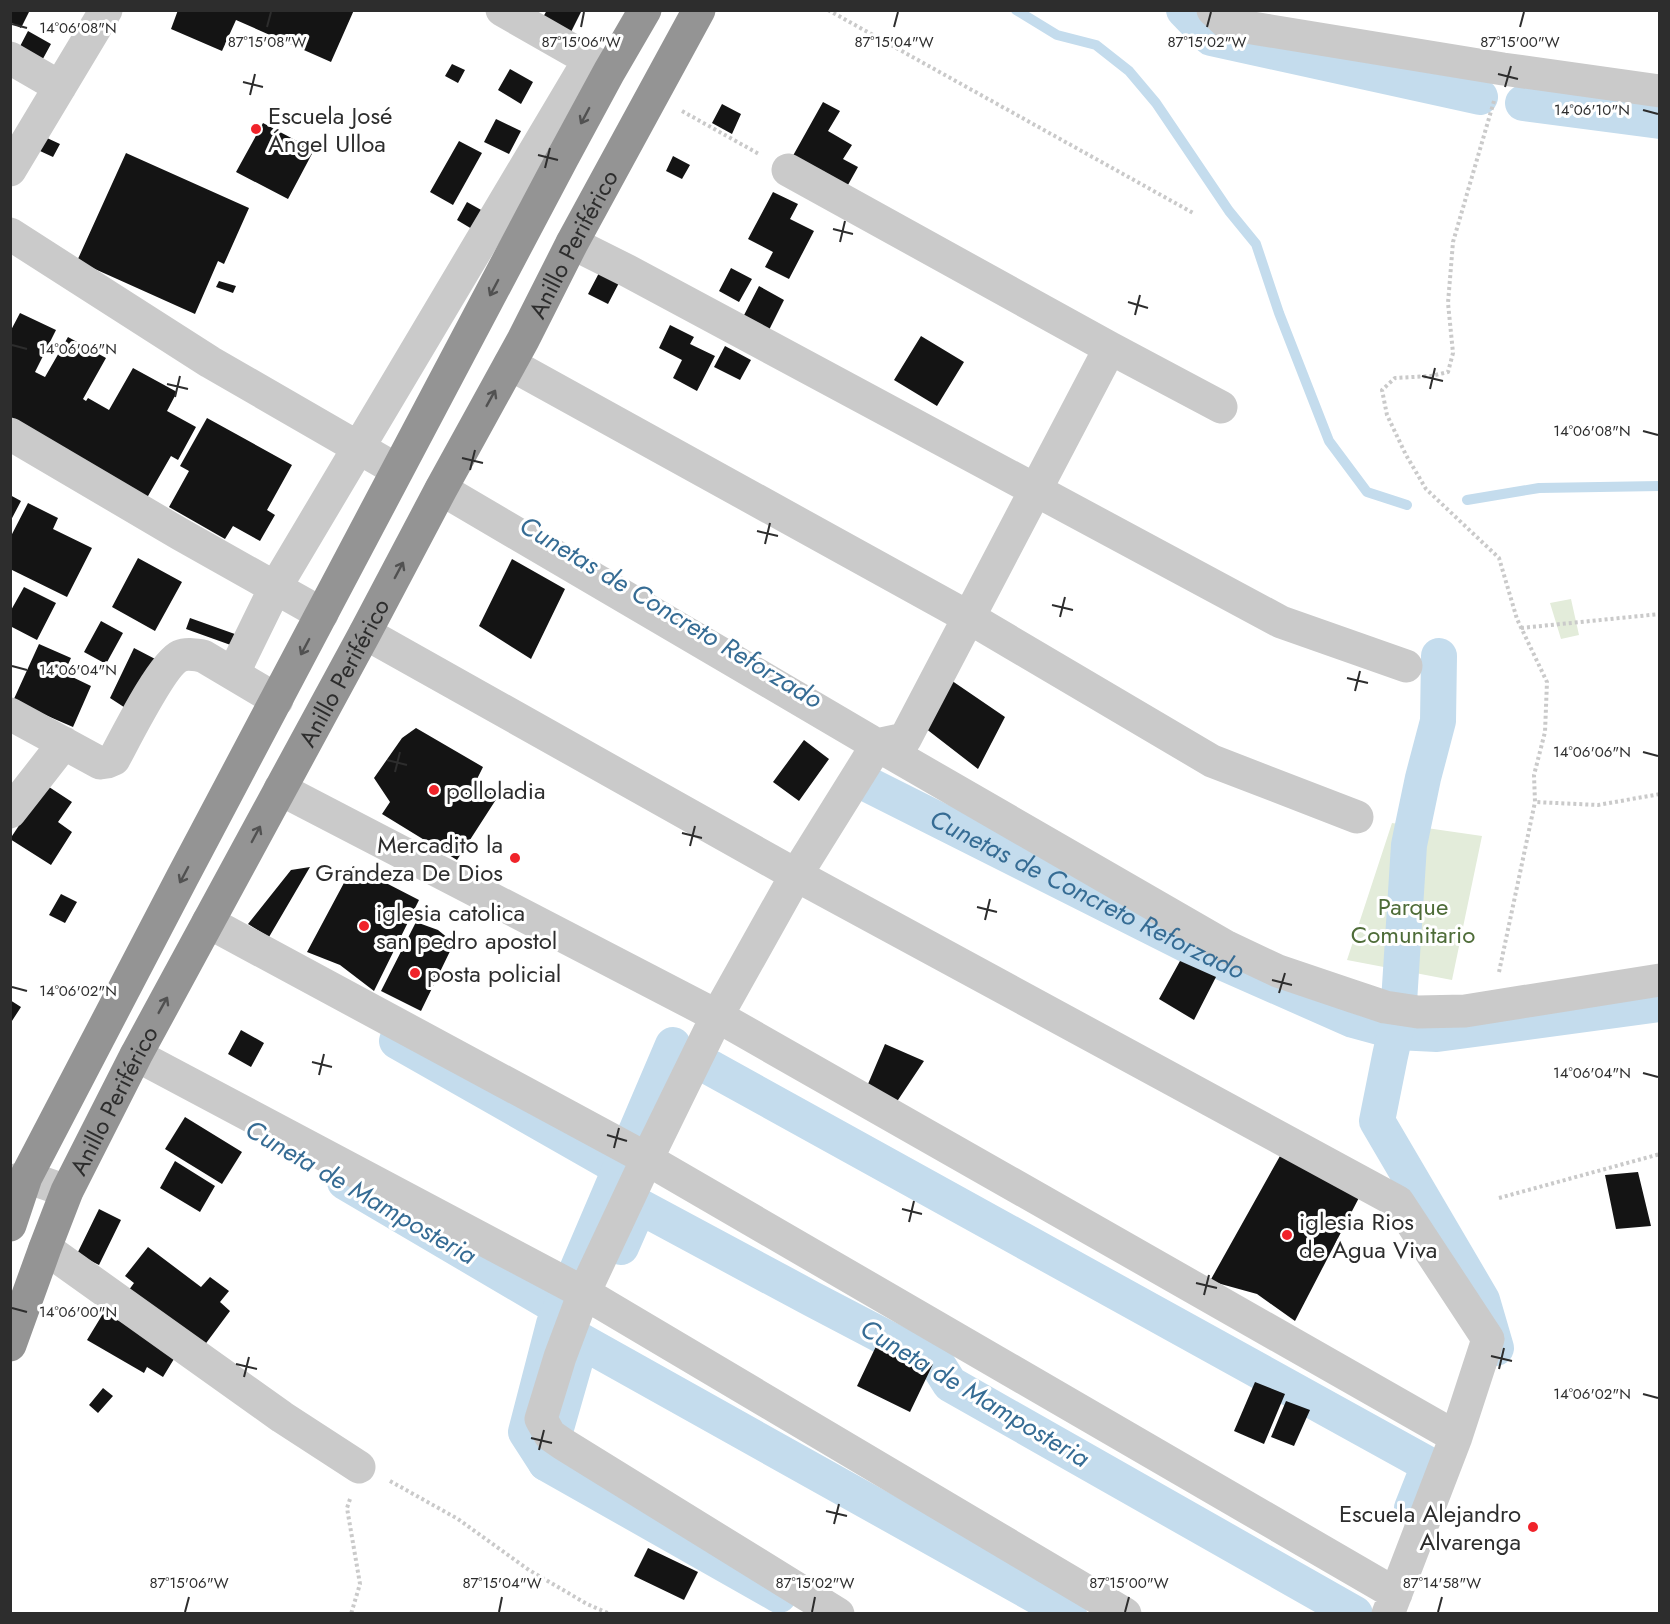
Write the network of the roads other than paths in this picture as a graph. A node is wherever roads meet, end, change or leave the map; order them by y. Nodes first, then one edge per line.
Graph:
1 (106, 10) edge
2 (502, 10) edge
3 (645, 10) edge
4 (699, 10) edge
5 (1213, 10) edge
6 (10, 58) edge
7 (599, 66) junction
8 (60, 87) junction
9 (1659, 92) edge
10 (10, 170) edge
11 (788, 170) road end
12 (10, 234) edge
13 (572, 243) junction
14 (1110, 348) junction
15 (510, 364) junction
16 (1221, 407) dead end
17 (10, 434) edge
18 (358, 448) junction
19 (397, 470) junction
20 (441, 489) junction
21 (1034, 491) junction
22 (275, 588) junction
23 (322, 614) junction
24 (968, 617) junction
25 (366, 633) junction
26 (1406, 666) dead end
27 (233, 674) junction
28 (277, 700) junction
29 (10, 714) edge
30 (64, 743) junction
31 (877, 745) junction
32 (280, 789) junction
33 (10, 812) edge
34 (1357, 817) dead end
35 (796, 875) junction
36 (208, 922) junction
37 (1659, 980) edge
38 (717, 1016) junction
39 (136, 1055) junction
40 (632, 1151) junction
41 (18, 1179) edge
42 (67, 1191) junction
43 (10, 1225) edge
44 (45, 1248) junction
45 (570, 1285) junction
46 (10, 1346) edge
47 (1456, 1437) junction
48 (359, 1467) road end
49 (1391, 1599) edge
50 (838, 1614) edge
51 (1125, 1614) edge

1 - 8 street
2 - 7 street
3 - 7 highway, Anillo Periférico
4 - 13 highway, Anillo Periférico
5 - 9 street
6 - 8 street
7 - 18 street
7 -> 19 highway, Anillo Periférico
8 - 10 street
11 - 14 street
12 - 18 street
13 - 15 highway, Anillo Periférico
13 - 21 street
14 - 16 street
14 - 21 street
20 -> 15 highway, Anillo Periférico
15 - 24 street
17 - 22 street
18 - 19 street
18 - 22 street
19 - 23 highway, Anillo Periférico
25 -> 20 highway, Anillo Periférico
20 - 31 street
21 - 24 street
21 - 26 street
22 - 23 street
22 - 27 street
23 -> 28 highway, Anillo Periférico
24 - 31 street
24 - 34 street
25 - 32 highway, Anillo Periférico
25 - 35 street
27 - 28 street
27 - 30 street
28 -> 41 highway, Anillo Periférico
29 - 30 street
30 - 33 street
31 - 35 street
31 - 37 street
36 -> 32 highway, Anillo Periférico
32 - 38 street
35 - 38 street
35 - 47 street
39 -> 36 highway, Anillo Periférico
36 - 40 street
38 - 40 street
38 - 47 street
39 - 42 highway, Anillo Periférico
39 - 45 street
40 - 45 street
40 - 49 street
41 - 42 street
41 - 43 highway, Anillo Periférico
42 - 44 highway, Anillo Periférico
44 - 46 highway, Anillo Periférico
44 - 48 street
45 - 50 street
45 - 51 street
47 - 49 street

